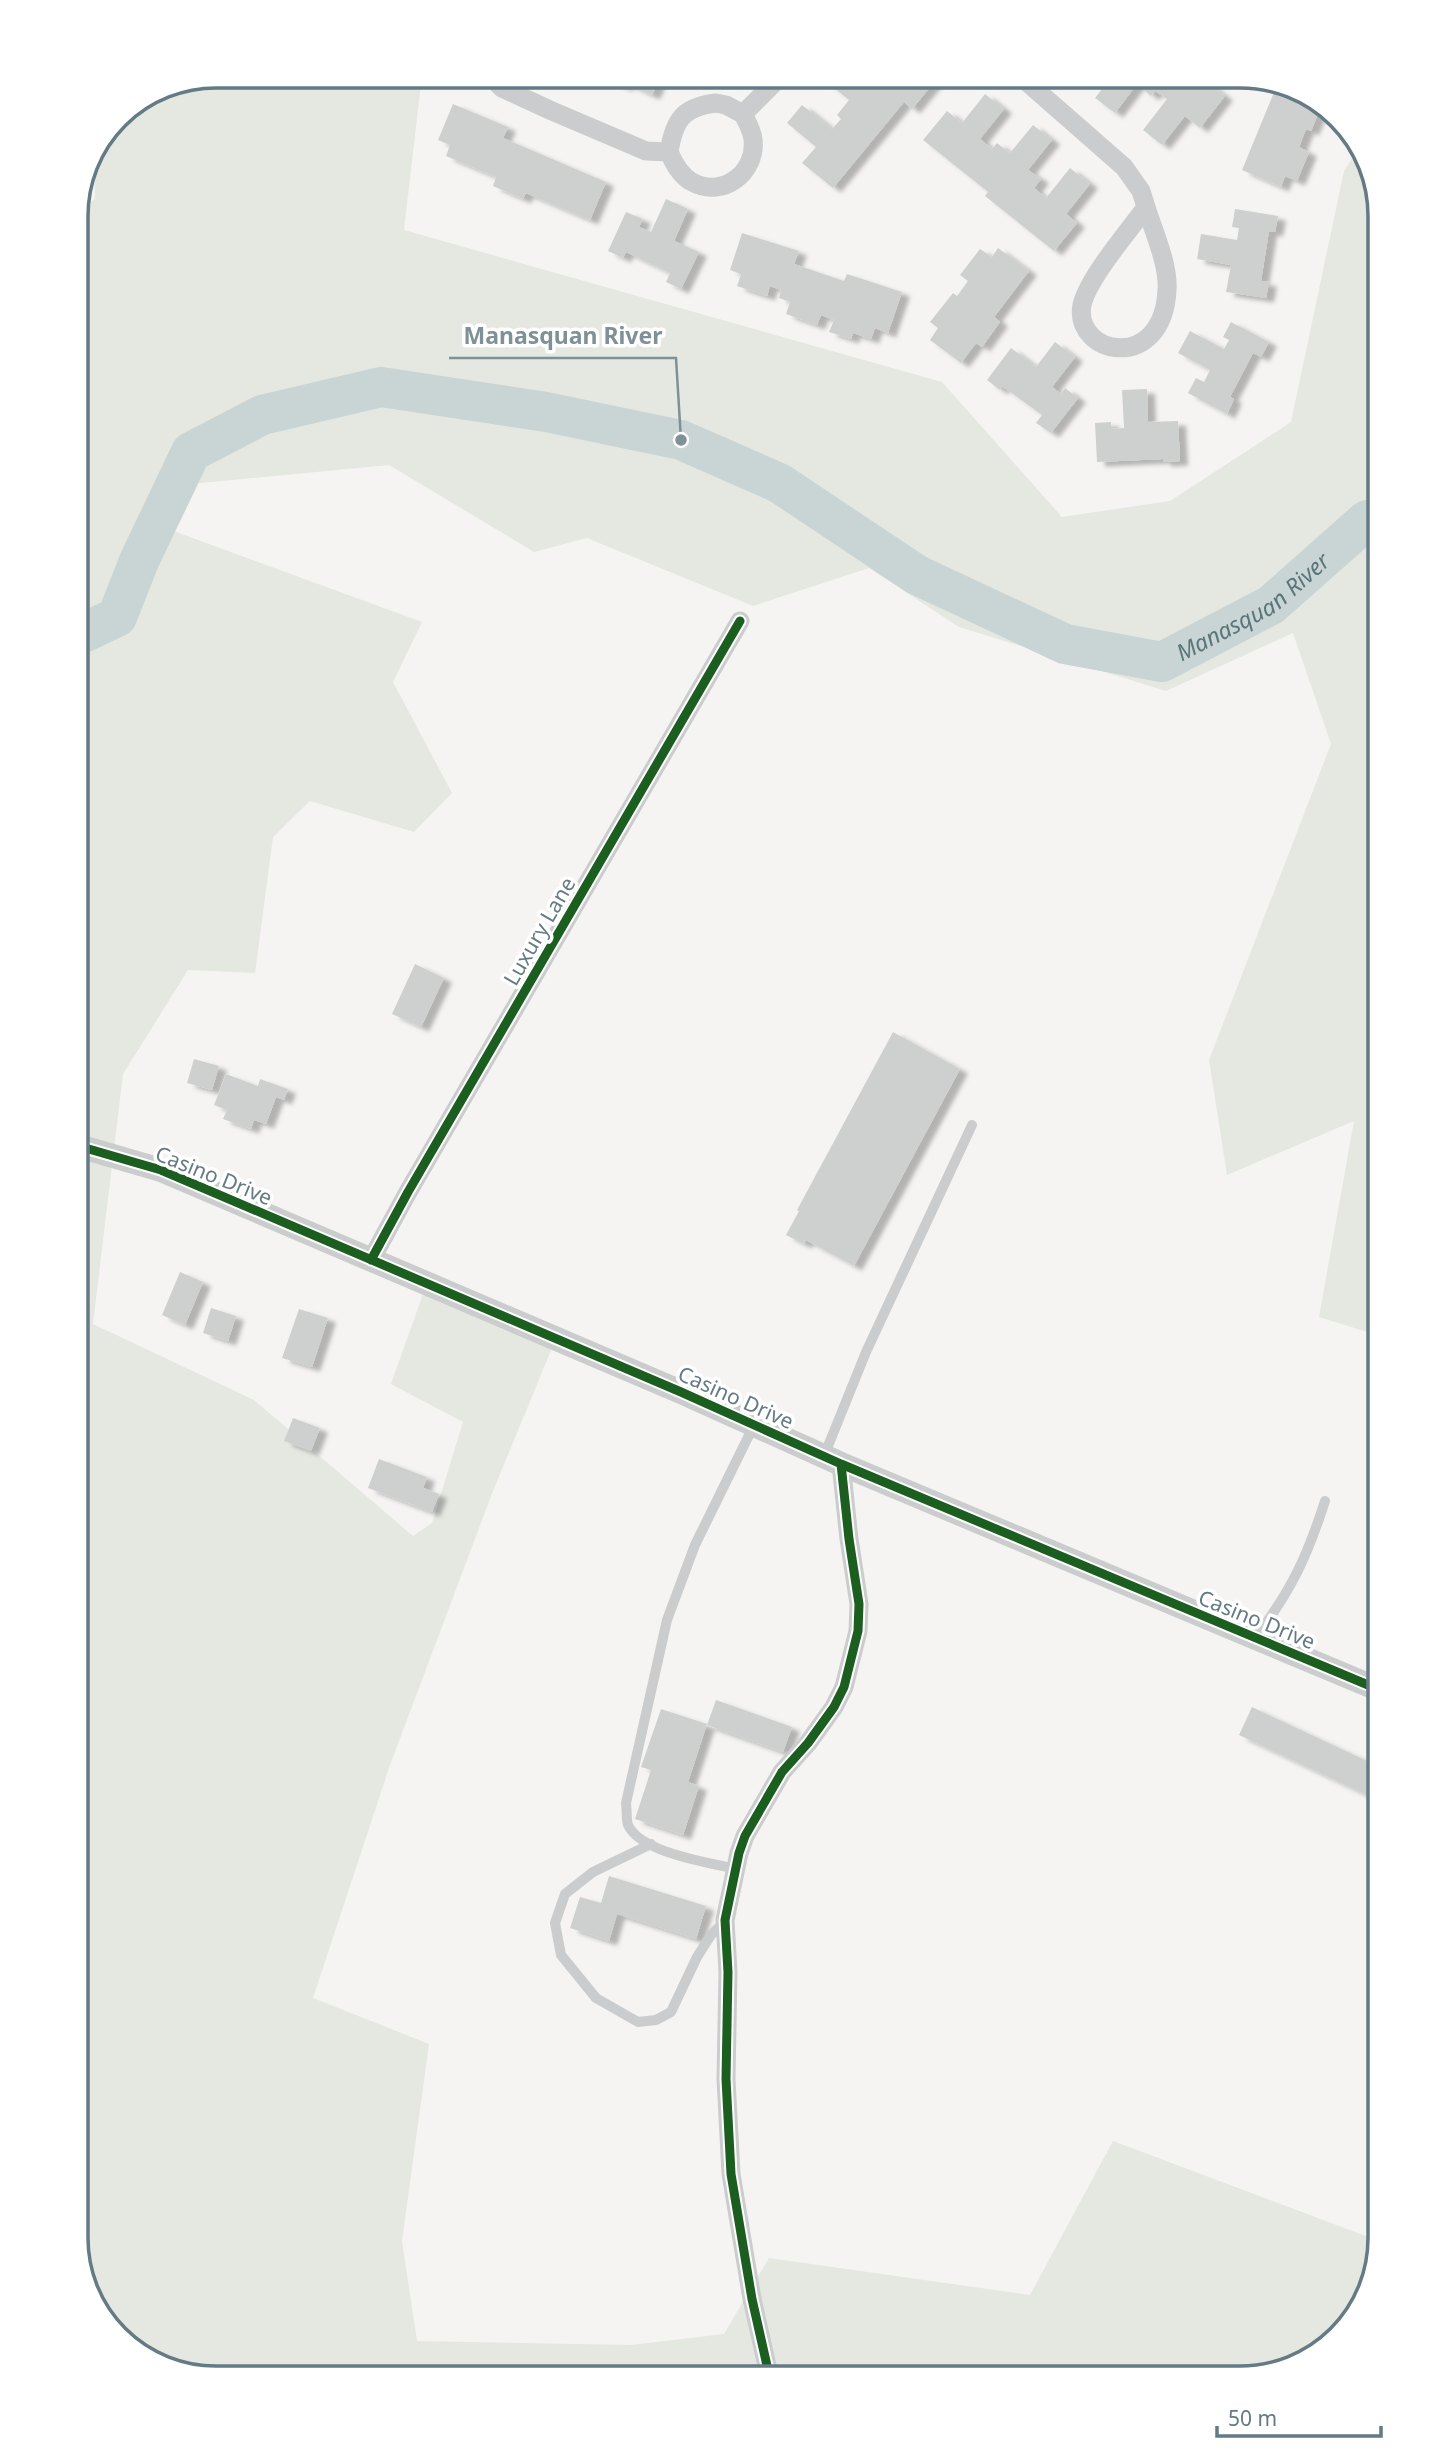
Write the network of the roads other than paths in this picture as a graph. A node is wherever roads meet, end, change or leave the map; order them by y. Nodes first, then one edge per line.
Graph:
1 (502, 88) edge
2 (769, 88) edge
3 (1035, 88) edge
4 (743, 114) junction
5 (669, 152) junction
6 (1146, 207) junction
7 (740, 621) dead end
8 (972, 1125) dead end
9 (88, 1149) edge
10 (371, 1260) junction
11 (754, 1424) junction
12 (832, 1460) junction
13 (1325, 1501) dead end
14 (1256, 1637) junction
15 (1368, 1685) edge
16 (651, 1844) junction
17 (735, 1869) junction
18 (725, 1920) junction
19 (767, 2366) edge

1 - 5 street
2 - 4 street
3 - 6 street
4 - 5 street
4 - 5 street
6 - 6 street
7 - 10 street, Luxury Lane
8 - 12 lane
9 - 10 street, Casino Drive
10 - 11 street, Casino Drive
11 - 12 street, Casino Drive
11 - 16 lane
12 - 14 street, Casino Drive
12 - 17 street
13 - 14 lane
14 - 15 street, Casino Drive
16 - 17 lane
16 - 18 lane
17 - 18 street
18 - 19 street

